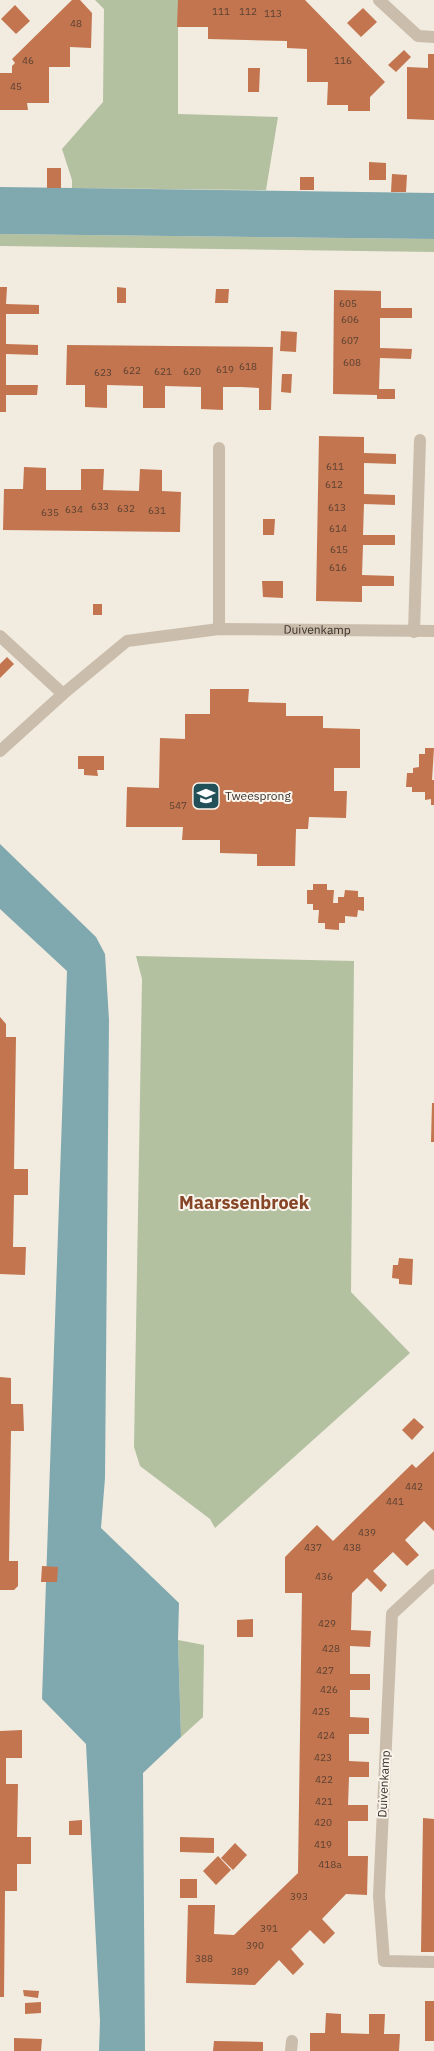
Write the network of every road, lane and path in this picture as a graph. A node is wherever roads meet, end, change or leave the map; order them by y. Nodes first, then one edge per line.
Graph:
1 (379, 0) edge
2 (434, 37) edge
3 (420, 440) dead end
4 (219, 448) dead end
5 (219, 629) junction
6 (434, 631) edge
7 (414, 632) junction
8 (0, 636) edge
9 (63, 694) junction
10 (0, 751) edge
11 (434, 1575) edge
12 (434, 1962) edge

1 - 2 street
3 - 7 street
4 - 5 street
5 - 7 street, Duivenkamp
5 - 9 street, Duivenkamp
6 - 7 street, Duivenkamp
8 - 9 street
9 - 10 street, Duivenkamp
11 - 12 street, Duivenkamp

